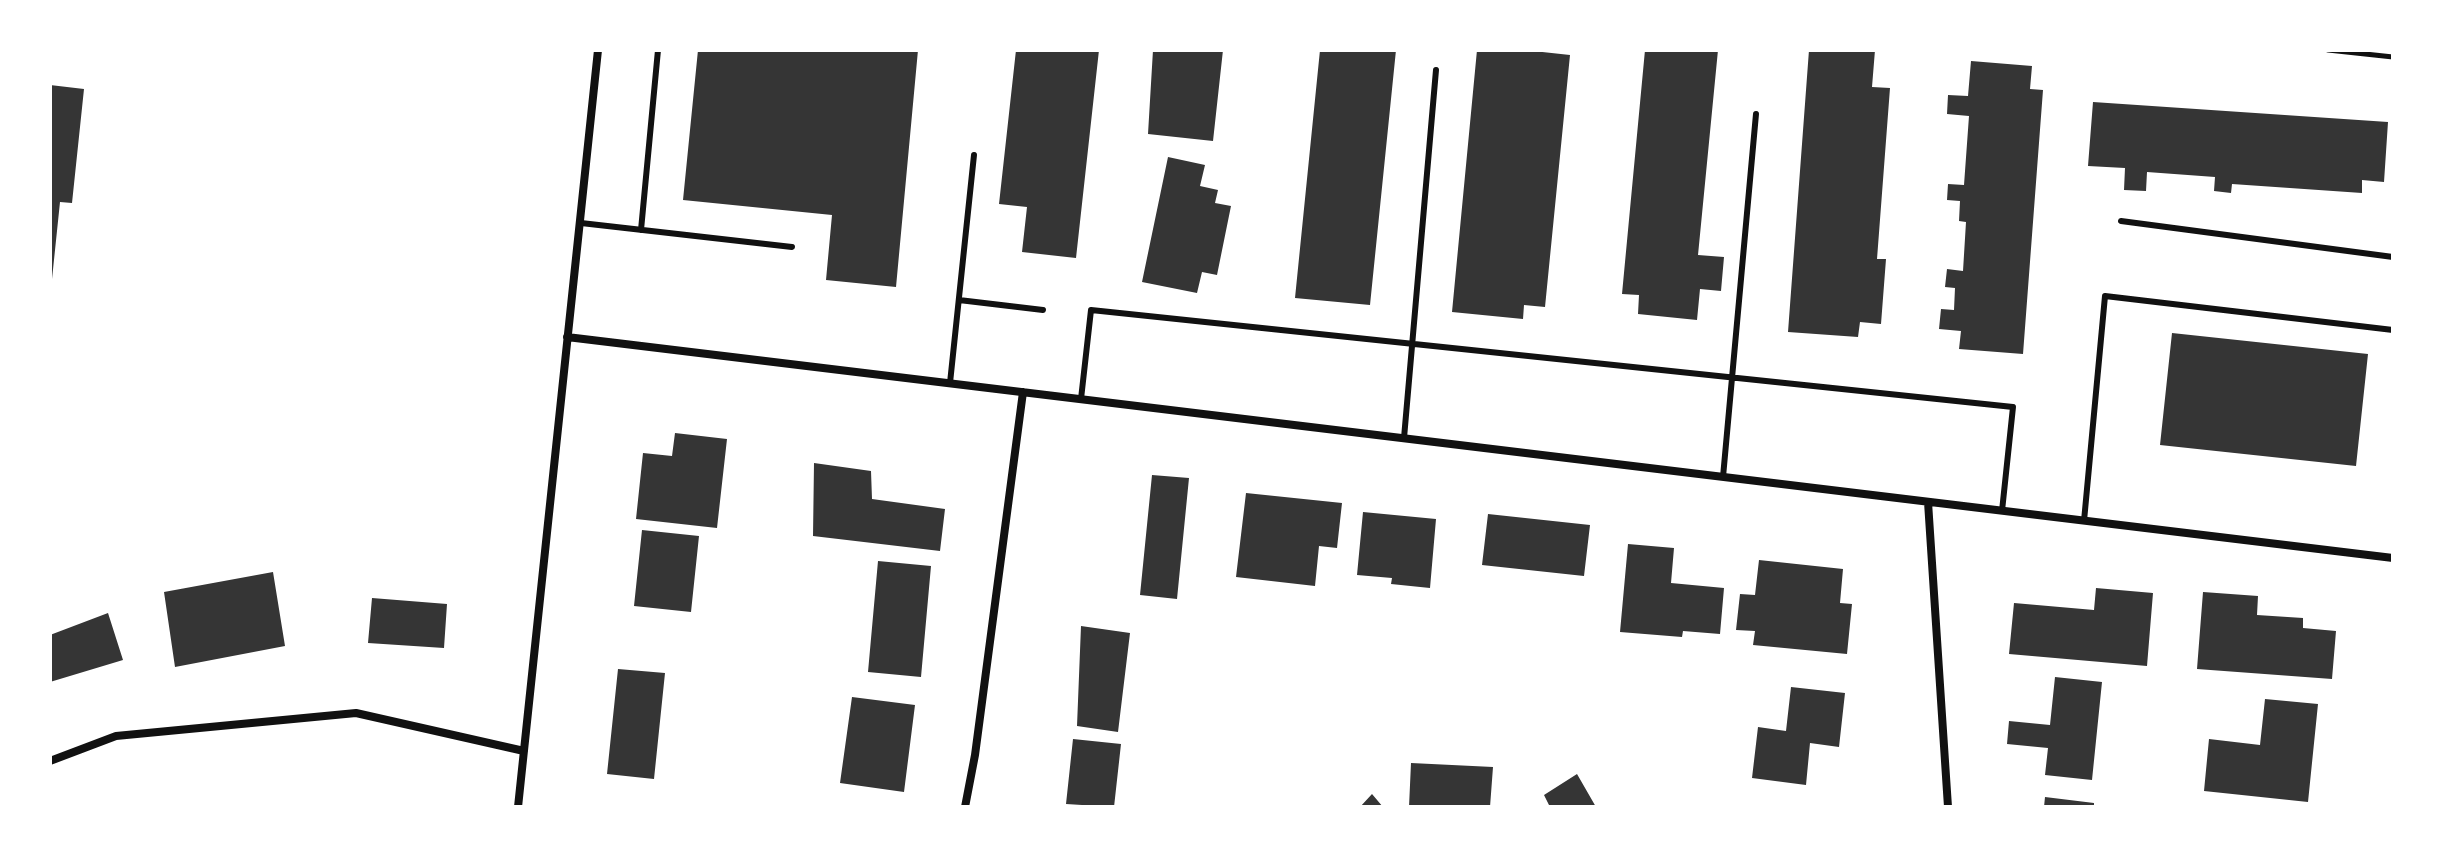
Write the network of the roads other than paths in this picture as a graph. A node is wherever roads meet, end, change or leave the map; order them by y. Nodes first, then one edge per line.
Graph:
1 (598, 50) edge
2 (658, 50) edge
3 (1436, 70) dead end
4 (1756, 114) dead end
5 (974, 155) dead end
6 (2121, 221) dead end
7 (581, 223) junction
8 (641, 230) junction
9 (792, 247) dead end
10 (2393, 257) edge
11 (959, 300) junction
12 (1043, 310) dead end
13 (2393, 330) edge
14 (567, 337) junction
15 (1413, 344) junction
16 (1733, 378) junction
17 (950, 383) junction
18 (1023, 392) junction
19 (1081, 399) junction
20 (1404, 438) junction
21 (1723, 477) junction
22 (1928, 502) junction
23 (2002, 511) junction
24 (2084, 521) junction
25 (2393, 558) edge
26 (524, 751) junction
27 (50, 761) edge
28 (518, 807) edge
29 (965, 807) edge
30 (1948, 807) edge

1 - 7 street
2 - 8 lane
3 - 15 lane
4 - 16 lane
5 - 11 lane
6 - 10 lane
7 - 8 lane
7 - 14 street
8 - 9 lane
11 - 12 lane
11 - 17 lane
13 - 24 lane
14 - 17 street
14 - 26 street
15 - 16 lane
15 - 19 lane
15 - 20 lane
16 - 21 lane
16 - 23 lane
17 - 18 street
18 - 19 street
18 - 29 street
19 - 20 street
20 - 21 street
21 - 22 street
22 - 23 street
22 - 30 street
23 - 24 street
24 - 25 street
26 - 27 street
26 - 28 street

